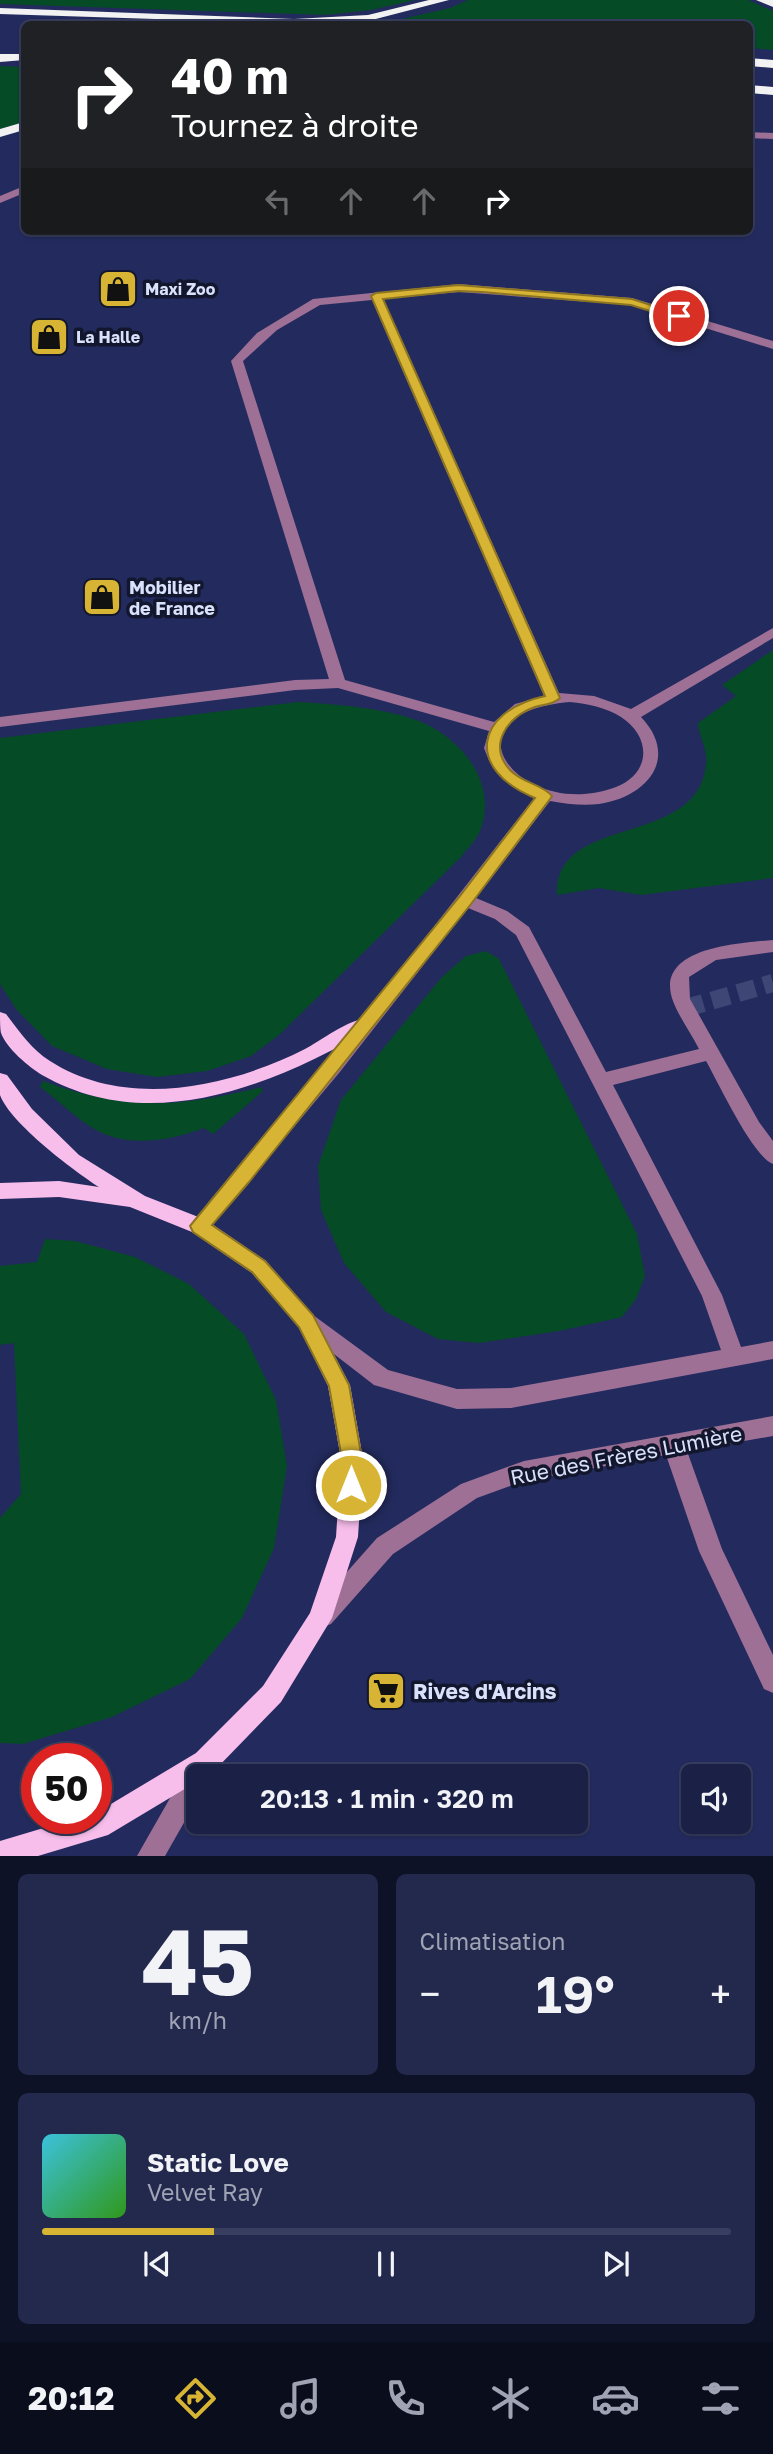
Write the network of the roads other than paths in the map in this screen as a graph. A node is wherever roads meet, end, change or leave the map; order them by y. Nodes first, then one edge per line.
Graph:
1 (443, 0) edge
2 (762, 0) edge
3 (773, 4) edge
4 (0, 11) edge
5 (266, 21) edge
6 (312, 21) edge
7 (0, 22) edge
8 (21, 23) edge
9 (0, 48) edge
10 (21, 49) edge
11 (0, 58) edge
12 (21, 58) edge
13 (753, 62) edge
14 (773, 64) edge
15 (753, 89) edge
16 (773, 91) edge
17 (21, 127) edge
18 (0, 133) edge
19 (753, 135) edge
20 (773, 136) edge
21 (21, 190) edge
22 (0, 200) edge
23 (376, 296) junction
24 (773, 345) edge
25 (773, 632) edge
26 (338, 683) junction
27 (553, 698) junction
28 (631, 716) junction
29 (0, 722) edge
30 (497, 728) junction
31 (545, 796) junction
32 (465, 900) junction
33 (773, 946) edge
34 (0, 1019) edge
35 (365, 1024) junction
36 (711, 1053) junction
37 (0, 1080) edge
38 (600, 1081) junction
39 (773, 1156) edge
40 (0, 1191) edge
41 (138, 1202) junction
42 (199, 1226) junction
43 (306, 1321) junction
44 (773, 1350) edge
45 (734, 1357) junction
46 (773, 1426) edge
47 (673, 1444) junction
48 (320, 1618) junction
49 (773, 1681) edge
50 (205, 1762) junction
51 (0, 1854) edge
52 (150, 1856) edge

1 - 6 highway
2 - 3 highway
4 - 5 highway
7 - 8 highway
9 - 10 highway
11 - 12 highway
13 - 14 highway
15 - 16 highway
17 - 18 highway
19 - 20 street
21 - 22 street
23 - 24 street
23 - 26 street
23 - 27 street
25 - 28 street
26 - 29 street
26 - 30 street
27 - 28 street
27 - 30 street
28 - 31 street
30 - 31 street
31 - 32 street
32 - 35 street
32 - 38 street
33 - 36 street
34 - 35 main road
35 - 42 street
36 - 38 street
36 - 39 street
37 - 41 main road
38 - 45 street
40 - 41 main road
41 - 42 main road
42 - 43 main road
43 - 45 street
43 - 48 main road
44 - 45 street
46 - 47 street, Rue des Frères Lumière
47 - 48 street, Rue des Frères Lumière
47 - 49 street
48 - 50 main road
50 - 51 main road
50 - 52 street

